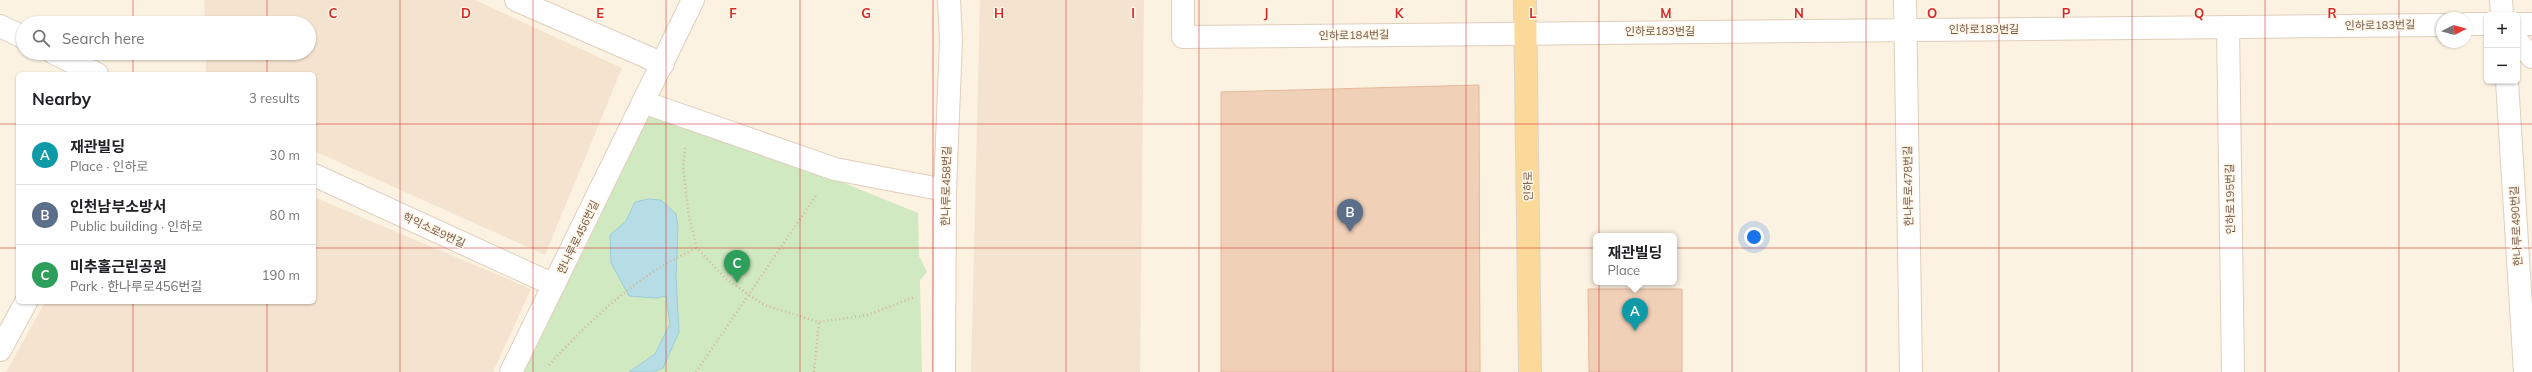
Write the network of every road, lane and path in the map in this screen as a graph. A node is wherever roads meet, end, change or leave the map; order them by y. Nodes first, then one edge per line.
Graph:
1 (516, 0) edge
2 (693, 0) edge
3 (949, 0) edge
4 (1183, 0) edge
5 (1525, 0) edge
6 (1905, 0) edge
7 (2501, 0) edge
8 (2502, 12) edge
9 (2472, 24) edge
10 (2484, 24) edge
11 (2520, 24) edge
12 (2532, 24) edge
13 (2436, 25) edge
14 (0, 26) edge
15 (2228, 27) junction
16 (1905, 29) junction
17 (16, 34) edge
18 (1526, 34) junction
19 (2520, 44) edge
20 (2532, 57) edge
21 (68, 60) edge
22 (663, 64) junction
23 (93, 72) edge
24 (2507, 84) edge
25 (643, 102) junction
26 (689, 118) junction
27 (835, 169) junction
28 (316, 176) edge
29 (945, 190) junction
30 (697, 248) junction
31 (554, 285) junction
32 (747, 294) junction
33 (921, 295) dead end
34 (25, 304) edge
35 (819, 322) junction
36 (0, 350) edge
37 (545, 370) dead end
38 (511, 372) edge
39 (696, 372) edge
40 (814, 372) edge
41 (944, 372) edge
42 (1530, 372) edge
43 (1911, 372) edge
44 (2233, 372) edge
45 (2525, 372) edge

1 - 22 street
2 - 22 street, 한나루로456번길
3 - 29 street, 한나루로458번길
4 - 18 street, 인하로184번길
5 - 18 main road, 인하로
6 - 16 street, 한나루로478번길
7 - 8 street
9 - 10 street
11 - 12 street
13 - 15 street, 인하로183번길
14 - 17 street
15 - 16 street, 인하로183번길
15 - 44 street, 인하로195번길
16 - 18 street, 인하로183번길
16 - 43 street, 한나루로478번길
18 - 42 main road, 인하로
19 - 20 street
21 - 23 street
22 - 25 street, 한나루로456번길
24 - 45 street, 한나루로490번길
25 - 26 street
25 - 31 street, 한나루로456번길
26 - 27 street
26 - 30 path
27 - 29 street
27 - 32 path
28 - 31 street, 학익소로9번길
29 - 41 street, 한나루로458번길
30 - 32 path
30 - 37 path
31 - 38 street, 한나루로456번길
32 - 35 path
32 - 39 path
33 - 35 path
34 - 36 street
35 - 40 path

